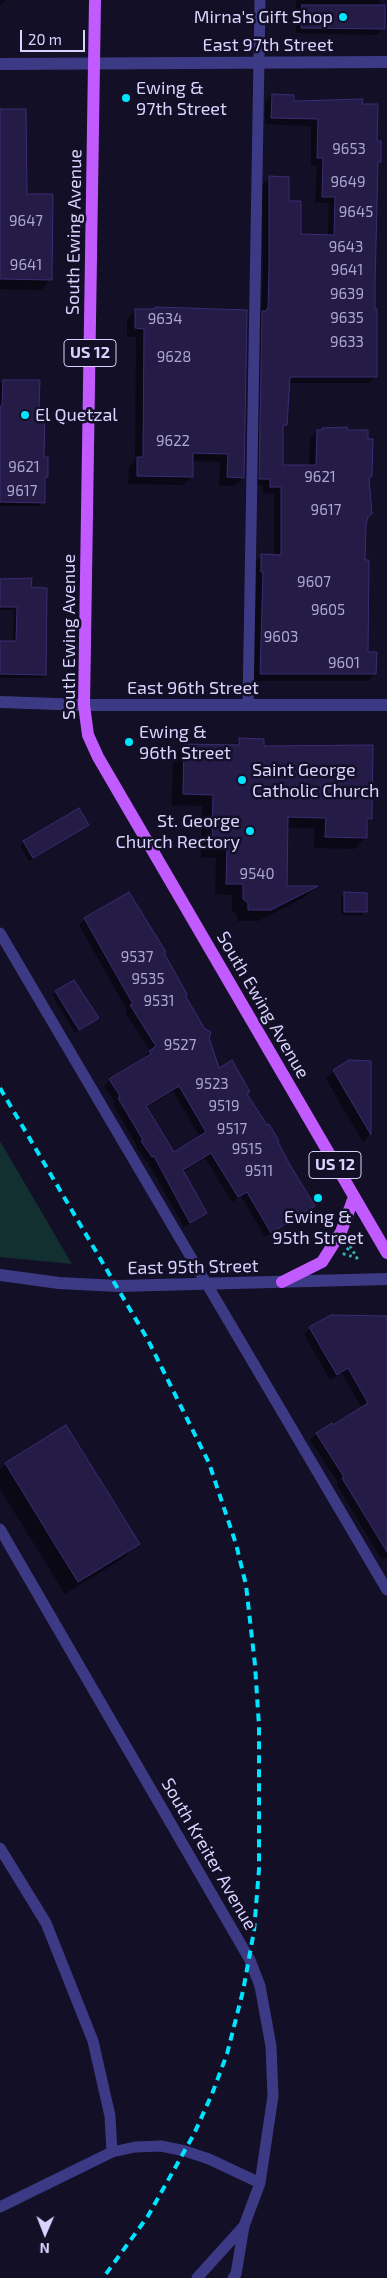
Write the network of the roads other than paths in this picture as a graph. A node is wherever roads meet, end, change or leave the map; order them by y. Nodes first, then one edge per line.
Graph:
1 (95, 0) edge
2 (260, 0) edge
3 (387, 62) edge
4 (259, 63) junction
5 (0, 64) edge
6 (94, 64) junction
7 (0, 702) edge
8 (248, 705) junction
9 (387, 705) edge
10 (84, 706) junction
11 (0, 933) edge
12 (354, 1197) junction
13 (387, 1253) edge
14 (0, 1276) edge
15 (387, 1279) edge
16 (282, 1282) junction
17 (206, 1284) junction
18 (0, 1529) edge
19 (387, 1590) edge
20 (0, 1848) edge
21 (112, 2152) junction
22 (260, 2183) junction
23 (0, 2207) edge
24 (244, 2226) junction
25 (197, 2278) edge
26 (233, 2278) edge

1 - 6 main road, South Ewing Avenue / US 12
2 - 4 lane
3 - 4 street, East 97th Street
4 - 6 street, East 97th Street
4 - 8 lane
5 - 6 street, East 97th Street
6 - 10 main road, South Ewing Avenue / US 12
7 - 10 street, East 96th Street
8 - 9 street, East 96th Street
8 - 10 street, East 96th Street
10 - 12 main road, South Ewing Avenue / US 12
11 - 17 lane
12 - 13 main road, South Ewing Avenue / US 12
12 - 16 main road
14 - 17 street, East 95th Street
15 - 16 street, East 95th Street
16 - 17 street, East 95th Street
17 - 19 lane
18 - 22 lane, South Kreiter Avenue
20 - 21 lane
21 - 22 lane
21 - 23 lane
22 - 24 lane, South Kreiter Avenue
24 - 25 lane, South Kreiter Avenue
24 - 26 lane, South Kreiter Avenue

